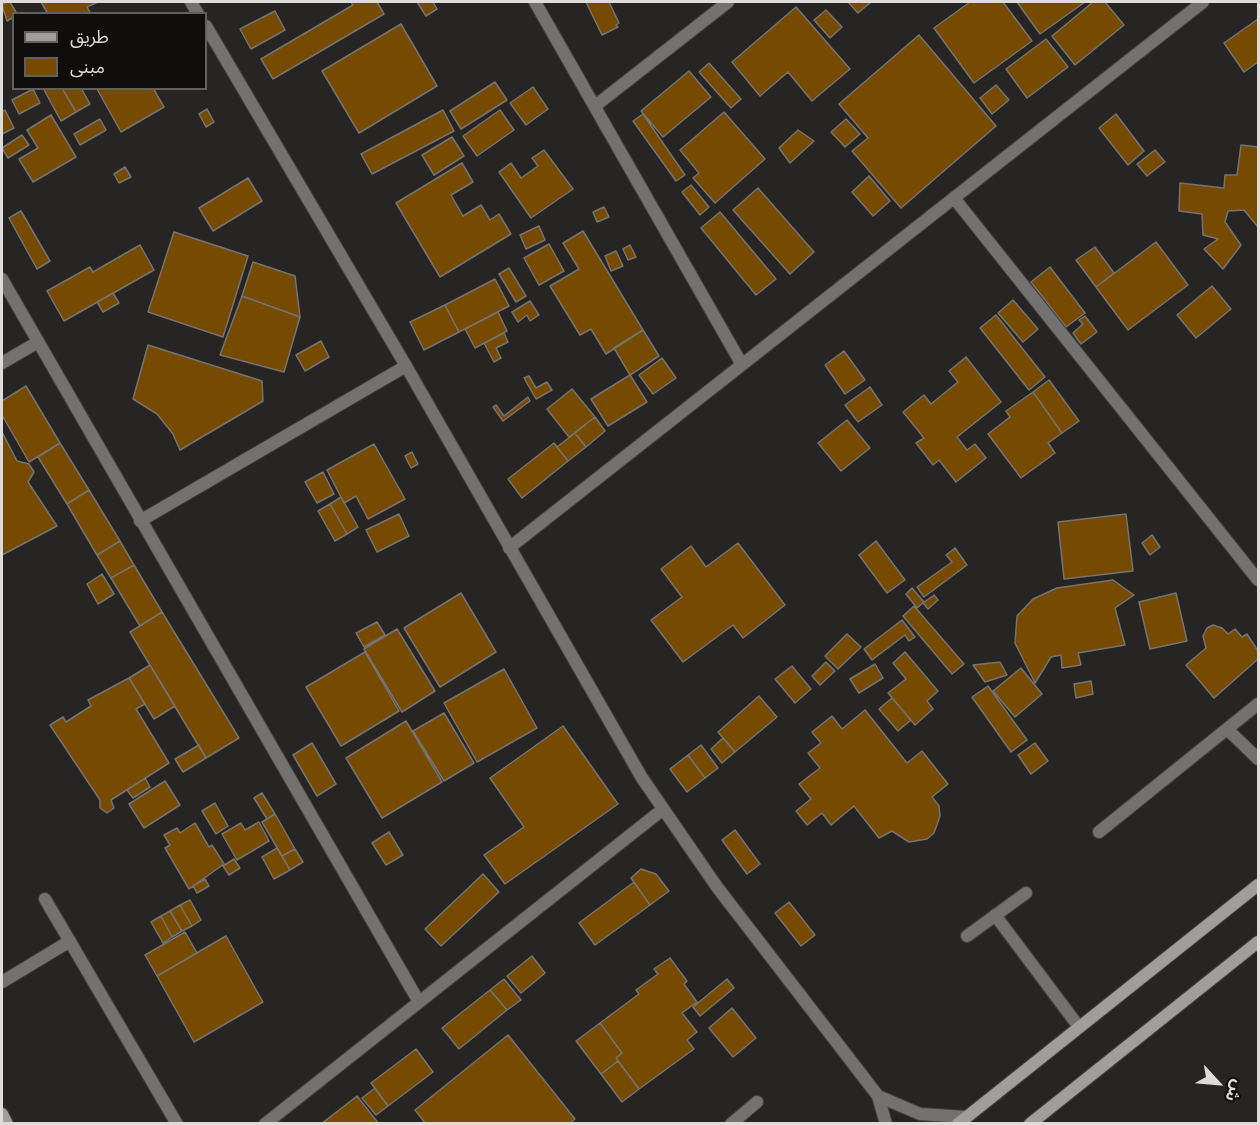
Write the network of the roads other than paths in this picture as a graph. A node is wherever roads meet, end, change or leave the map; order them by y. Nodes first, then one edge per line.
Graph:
1 (535, 2) edge
2 (728, 2) edge
3 (1203, 2) edge
4 (207, 28) edge
5 (595, 106) junction
6 (954, 198) junction
7 (2, 279) edge
8 (38, 342) junction
9 (2, 363) edge
10 (741, 363) junction
11 (406, 366) junction
12 (140, 521) junction
13 (509, 548) junction
14 (1258, 580) edge
15 (1258, 704) edge
16 (1227, 729) junction
17 (1258, 759) edge
18 (662, 810) junction
19 (1099, 832) dead end
20 (1258, 885) edge
21 (1026, 893) dead end
22 (45, 899) dead end
23 (995, 915) junction
24 (967, 936) dead end
25 (70, 942) junction
26 (1258, 942) edge
27 (2, 982) edge
28 (420, 1002) junction
29 (1079, 1028) junction
30 (878, 1096) junction
31 (757, 1102) dead end
32 (2, 1114) edge
33 (962, 1120) edge
34 (7, 1124) edge
35 (177, 1124) edge
36 (265, 1124) edge
37 (731, 1124) edge
38 (886, 1124) edge
39 (1030, 1124) edge

1 - 5 street
2 - 5 street
3 - 6 street
4 - 11 street
5 - 10 street
6 - 10 street
6 - 14 street
7 - 8 street
8 - 9 street
8 - 12 street
10 - 13 street
11 - 12 street
11 - 13 street
12 - 28 street
13 - 18 street
15 - 16 street
16 - 17 street
16 - 19 street
18 - 28 street
18 - 30 street
20 - 29 main road
21 - 23 street
22 - 25 street
23 - 24 street
23 - 29 street
25 - 27 street
25 - 35 street
26 - 39 main road
28 - 36 street
29 - 33 main road
30 - 33 street
30 - 38 street
31 - 37 street
32 - 34 main road

